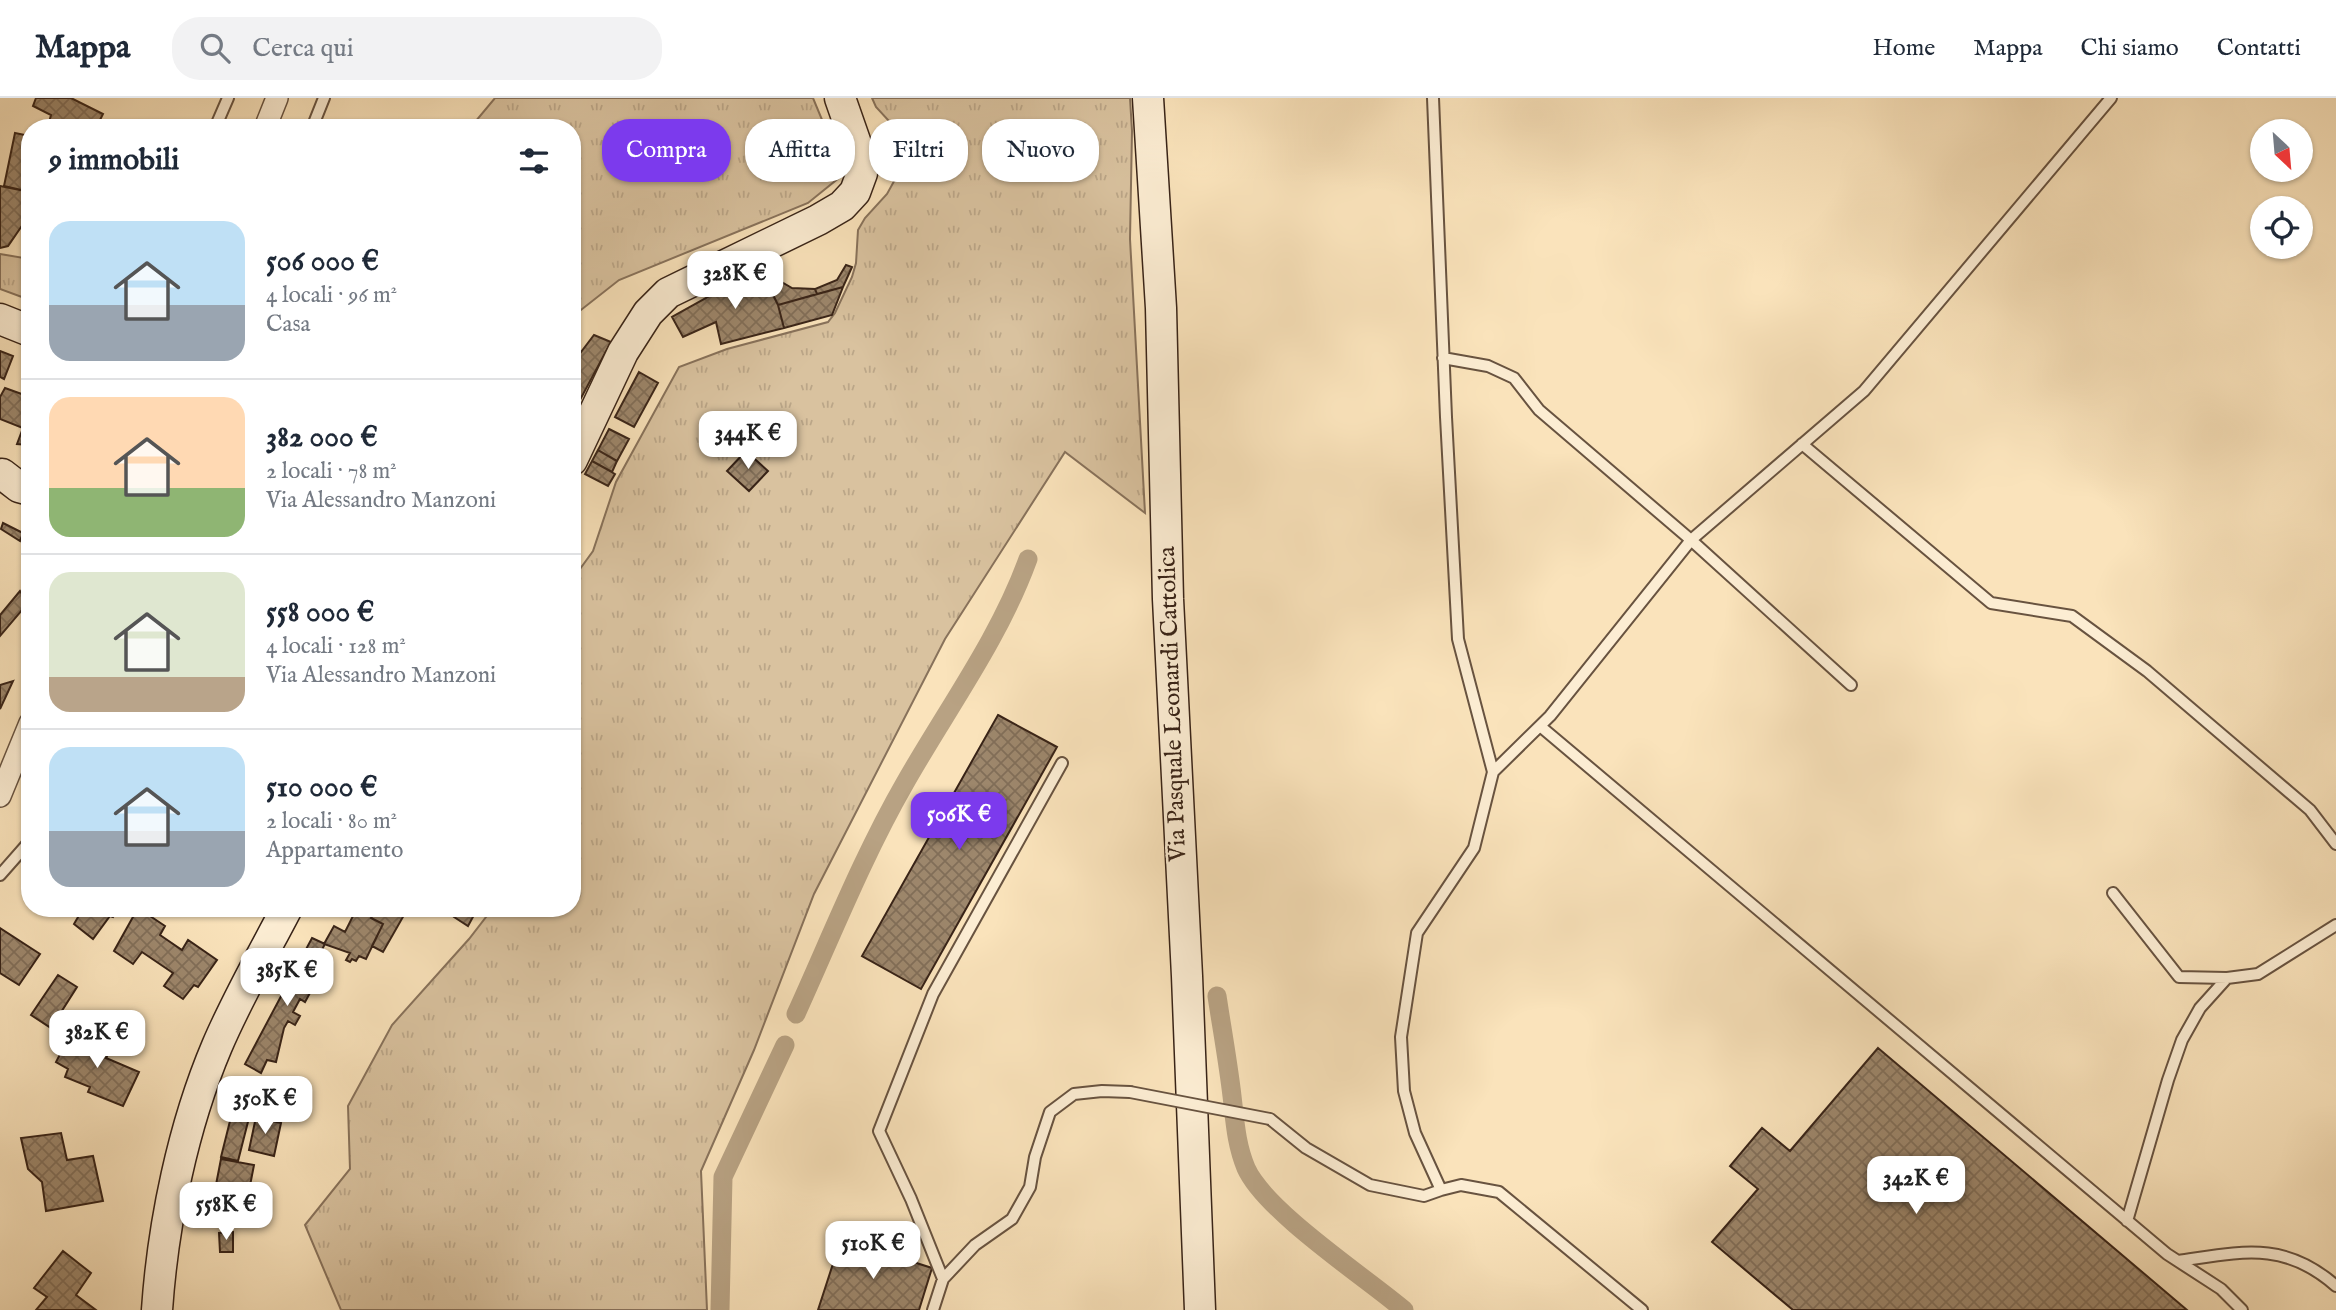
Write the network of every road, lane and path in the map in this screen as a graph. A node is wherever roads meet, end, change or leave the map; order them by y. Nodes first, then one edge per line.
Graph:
1 (228, 98) edge
2 (277, 98) edge
3 (324, 98) edge
4 (841, 98) edge
5 (1148, 98) edge
6 (1433, 98) edge
7 (2110, 98) edge
8 (219, 119) edge
9 (269, 119) edge
10 (316, 119) edge
11 (0, 319) edge
12 (21, 327) edge
13 (1443, 358) junction
14 (581, 440) edge
15 (1802, 444) junction
16 (1691, 540) junction
17 (1851, 685) dead end
18 (1540, 726) junction
19 (21, 745) edge
20 (1062, 763) dead end
21 (1493, 772) junction
22 (0, 796) edge
23 (2336, 844) edge
24 (21, 851) edge
25 (0, 875) edge
26 (2113, 894) dead end
27 (282, 917) edge
28 (2336, 925) edge
29 (2227, 978) junction
30 (1441, 1190) junction
31 (2127, 1221) junction
32 (2178, 1261) junction
33 (943, 1279) junction
34 (2336, 1286) edge
35 (157, 1310) edge
36 (933, 1310) edge
37 (1200, 1310) edge
38 (1642, 1310) edge
39 (2242, 1310) edge

1 - 8 lane
2 - 9 street
3 - 10 lane
4 - 14 street
5 - 37 street, Via Pasquale Leonardi Cattolica
6 - 13 lane
7 - 15 lane
11 - 12 street
13 - 16 lane
13 - 21 lane
15 - 16 lane
15 - 23 lane
16 - 17 lane
16 - 18 lane
18 - 21 lane
18 - 31 lane
19 - 22 street
20 - 33 lane
21 - 30 lane
24 - 25 lane
26 - 29 lane
27 - 35 street
28 - 29 lane
29 - 31 lane
30 - 33 lane, bridge
30 - 38 lane
31 - 32 lane
32 - 34 lane
32 - 39 lane
33 - 36 lane

